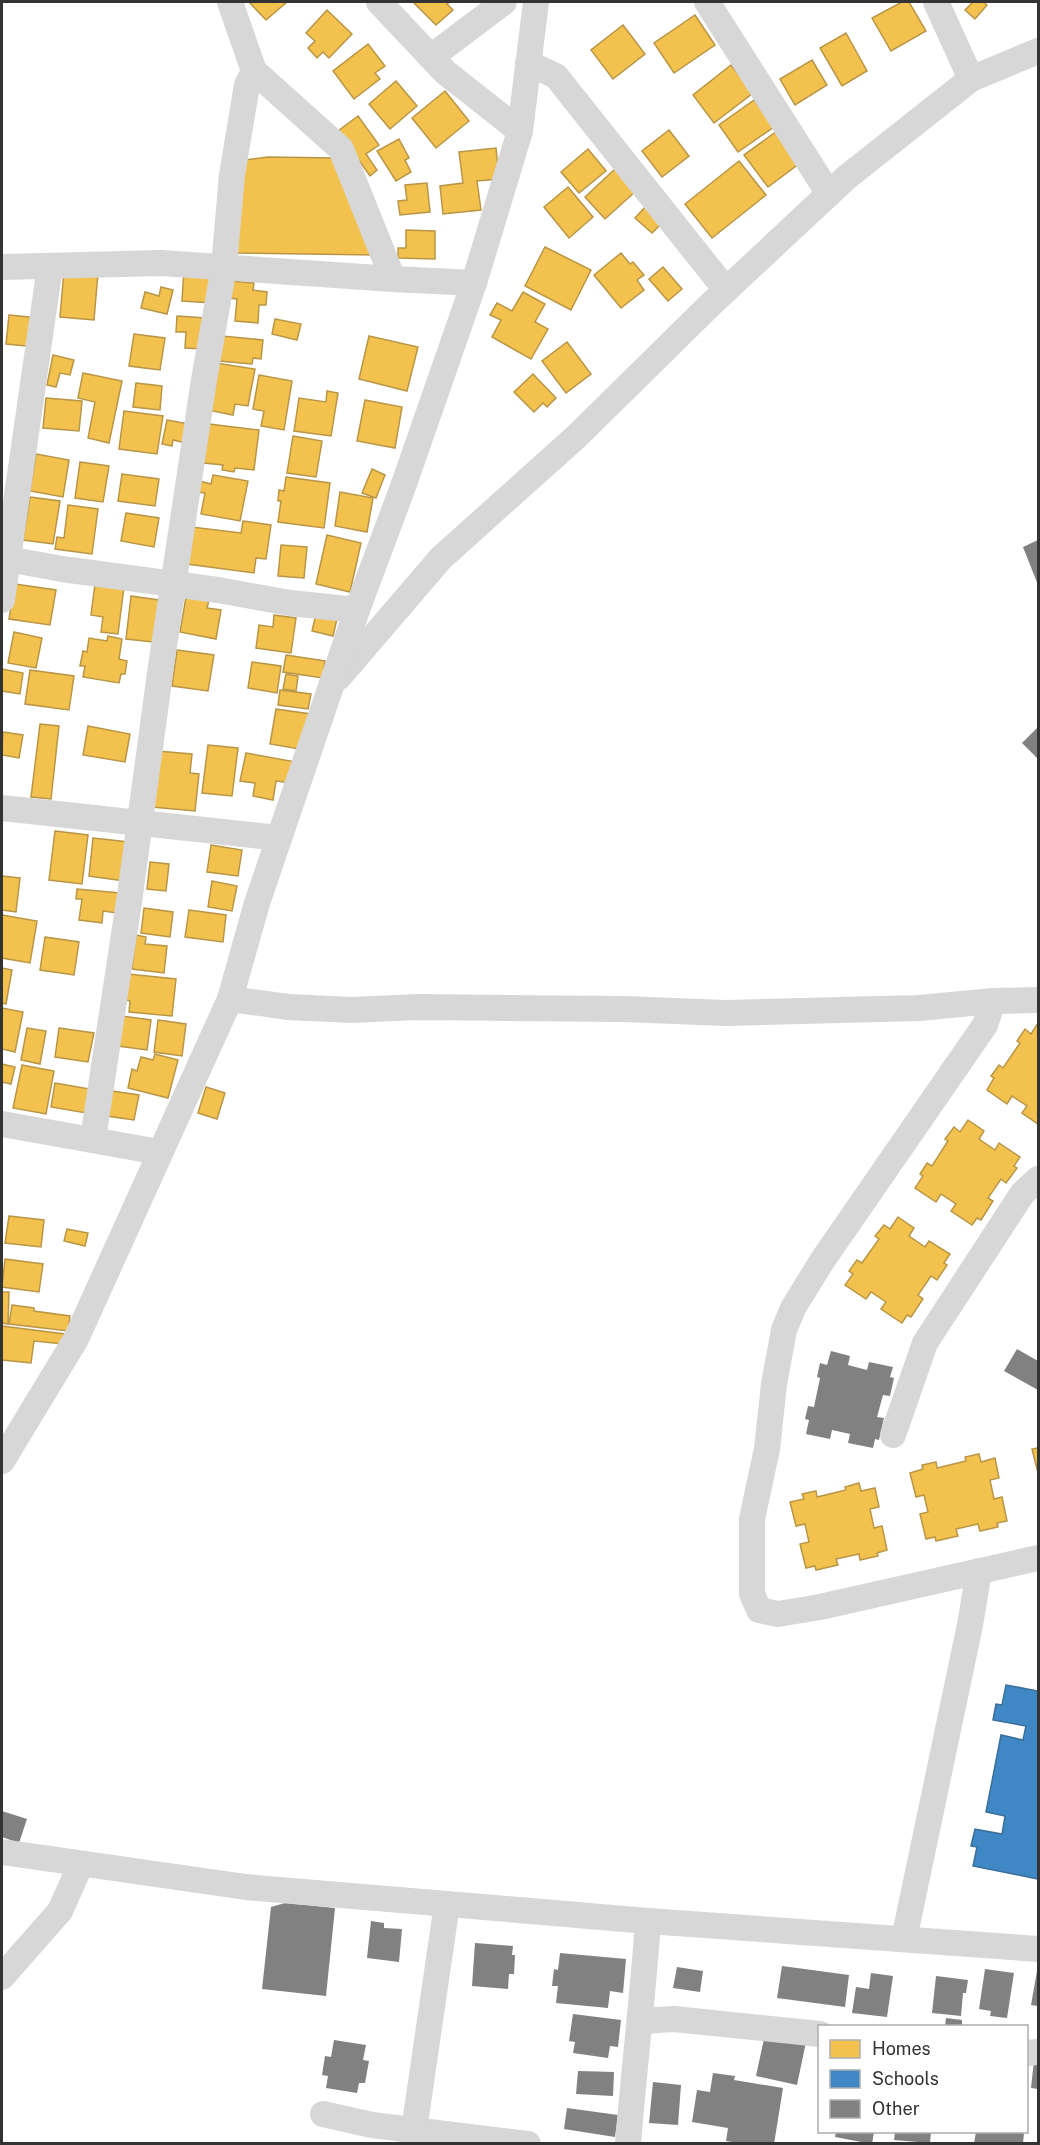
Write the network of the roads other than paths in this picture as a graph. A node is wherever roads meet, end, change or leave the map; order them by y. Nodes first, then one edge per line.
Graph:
1 (230, 2) edge
2 (379, 2) edge
3 (504, 2) edge
4 (536, 2) edge
5 (707, 2) edge
6 (936, 2) edge
7 (1038, 51) edge
8 (431, 57) junction
9 (528, 63) junction
10 (254, 71) junction
11 (971, 80) junction
12 (520, 131) junction
13 (828, 195) junction
14 (50, 266) junction
15 (2, 267) edge
16 (224, 267) junction
17 (393, 279) junction
18 (474, 283) junction
19 (726, 290) junction
20 (5, 559) edge
21 (173, 584) junction
22 (2, 600) edge
23 (357, 610) junction
24 (331, 687) junction
25 (2, 808) edge
26 (139, 823) junction
27 (279, 838) junction
28 (230, 999) junction
29 (1038, 1000) edge
30 (993, 1002) junction
31 (2, 1124) edge
32 (93, 1140) junction
33 (159, 1152) junction
34 (1038, 1179) edge
35 (893, 1435) dead end
36 (2, 1461) edge
37 (1038, 1558) edge
38 (979, 1571) junction
39 (2, 1852) edge
40 (81, 1864) junction
41 (447, 1904) junction
42 (648, 1921) junction
43 (904, 1939) junction
44 (1038, 1949) edge
45 (2, 1977) edge
46 (641, 2021) junction
47 (818, 2034) edge
48 (323, 2114) dead end
49 (413, 2137) edge
50 (528, 2144) edge
51 (628, 2144) edge

1 - 10 street
2 - 8 street
3 - 8 street
4 - 9 street
5 - 13 street
6 - 11 street
7 - 11 street
8 - 12 street
9 - 12 street
9 - 19 street
10 - 16 street
10 - 17 street
11 - 13 street
12 - 18 street
13 - 19 street
14 - 15 street
14 - 16 street
14 - 20 street
16 - 17 street
16 - 21 street
17 - 18 street
18 - 23 street
19 - 24 street
20 - 21 street
20 - 22 street
21 - 23 street
21 - 26 street
23 - 24 street
24 - 27 street
25 - 26 street
26 - 27 street
26 - 32 street
27 - 28 street
28 - 30 street
28 - 33 street
29 - 30 street
30 - 38 street
31 - 32 street
32 - 33 street
33 - 36 street
34 - 35 street
37 - 38 street
38 - 43 street
39 - 40 street
40 - 41 street
40 - 45 street
41 - 42 street
41 - 49 street
42 - 43 street
42 - 46 street
43 - 44 street
46 - 47 street
46 - 51 street
48 - 49 street
49 - 50 street

